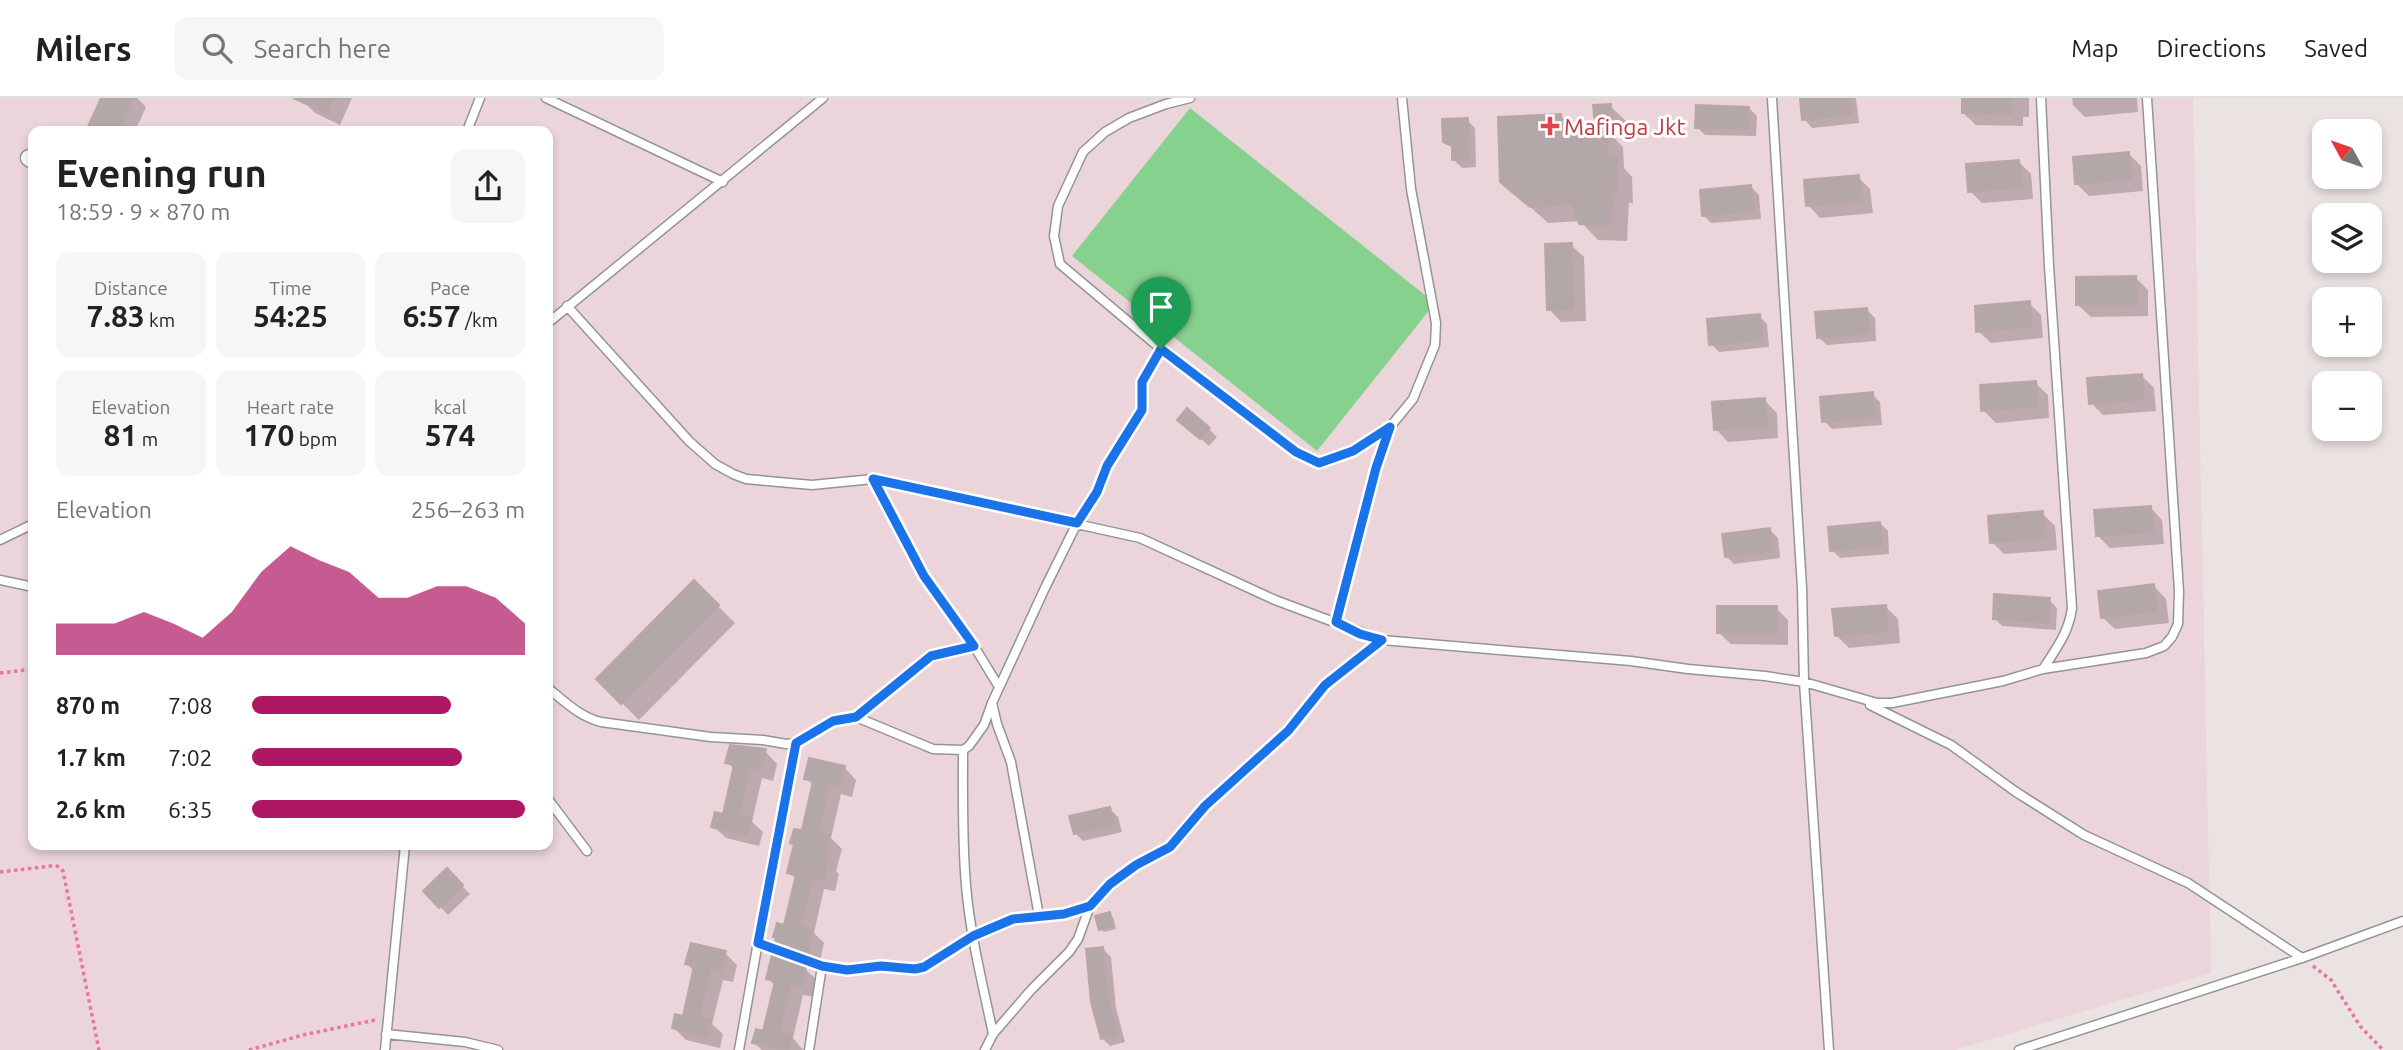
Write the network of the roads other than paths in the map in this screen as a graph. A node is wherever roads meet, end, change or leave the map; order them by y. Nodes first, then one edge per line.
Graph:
1 (480, 98) edge
2 (546, 98) edge
3 (823, 98) edge
4 (1190, 98) edge
5 (1402, 98) edge
6 (1772, 98) edge
7 (2041, 98) edge
8 (2147, 98) edge
9 (469, 126) edge
10 (723, 182) junction
11 (567, 306) junction
12 (553, 319) edge
13 (1161, 349) junction
14 (1390, 427) junction
15 (873, 479) junction
16 (1077, 523) junction
17 (28, 526) edge
18 (0, 540) edge
19 (0, 580) edge
20 (28, 586) edge
21 (1336, 622) junction
22 (1382, 640) junction
23 (974, 646) junction
24 (2043, 669) junction
25 (1804, 682) junction
26 (999, 687) junction
27 (553, 692) edge
28 (1858, 699) junction
29 (992, 703) junction
30 (856, 717) junction
31 (796, 743) junction
32 (963, 750) junction
33 (553, 806) edge
34 (404, 850) edge
35 (587, 851) dead end
36 (1090, 906) junction
37 (1040, 916) junction
38 (2403, 921) edge
39 (973, 936) junction
40 (758, 943) junction
41 (2302, 958) junction
42 (822, 966) junction
43 (386, 1034) junction
44 (993, 1034) junction
45 (385, 1050) edge
46 (498, 1050) edge
47 (738, 1050) edge
48 (809, 1050) edge
49 (985, 1050) edge
50 (1829, 1050) edge
51 (2019, 1050) edge

1 - 9 lane
2 - 10 lane
3 - 10 lane
4 - 13 lane
5 - 14 lane
6 - 25 lane
7 - 24 lane
8 - 24 lane
10 - 11 lane
11 - 12 lane
11 - 15 lane
13 - 14 lane
13 - 16 lane
14 - 21 lane
15 - 16 lane
15 - 23 lane
16 - 21 lane
16 - 26 lane
17 - 18 lane
19 - 20 lane
21 - 22 lane
22 - 25 lane
22 - 36 lane
23 - 26 lane
23 - 30 lane
24 - 28 lane
25 - 28 lane
25 - 50 lane
26 - 29 lane
27 - 31 lane
28 - 41 lane
29 - 32 lane
29 - 37 lane
30 - 31 lane
30 - 32 lane
31 - 40 lane
32 - 39 lane
33 - 35 lane
34 - 43 lane
36 - 37 lane
36 - 44 lane
37 - 39 lane
38 - 41 lane
39 - 42 lane
39 - 44 lane
40 - 42 lane
40 - 47 lane
41 - 51 lane
42 - 48 lane
43 - 45 lane
43 - 46 lane
44 - 49 lane

